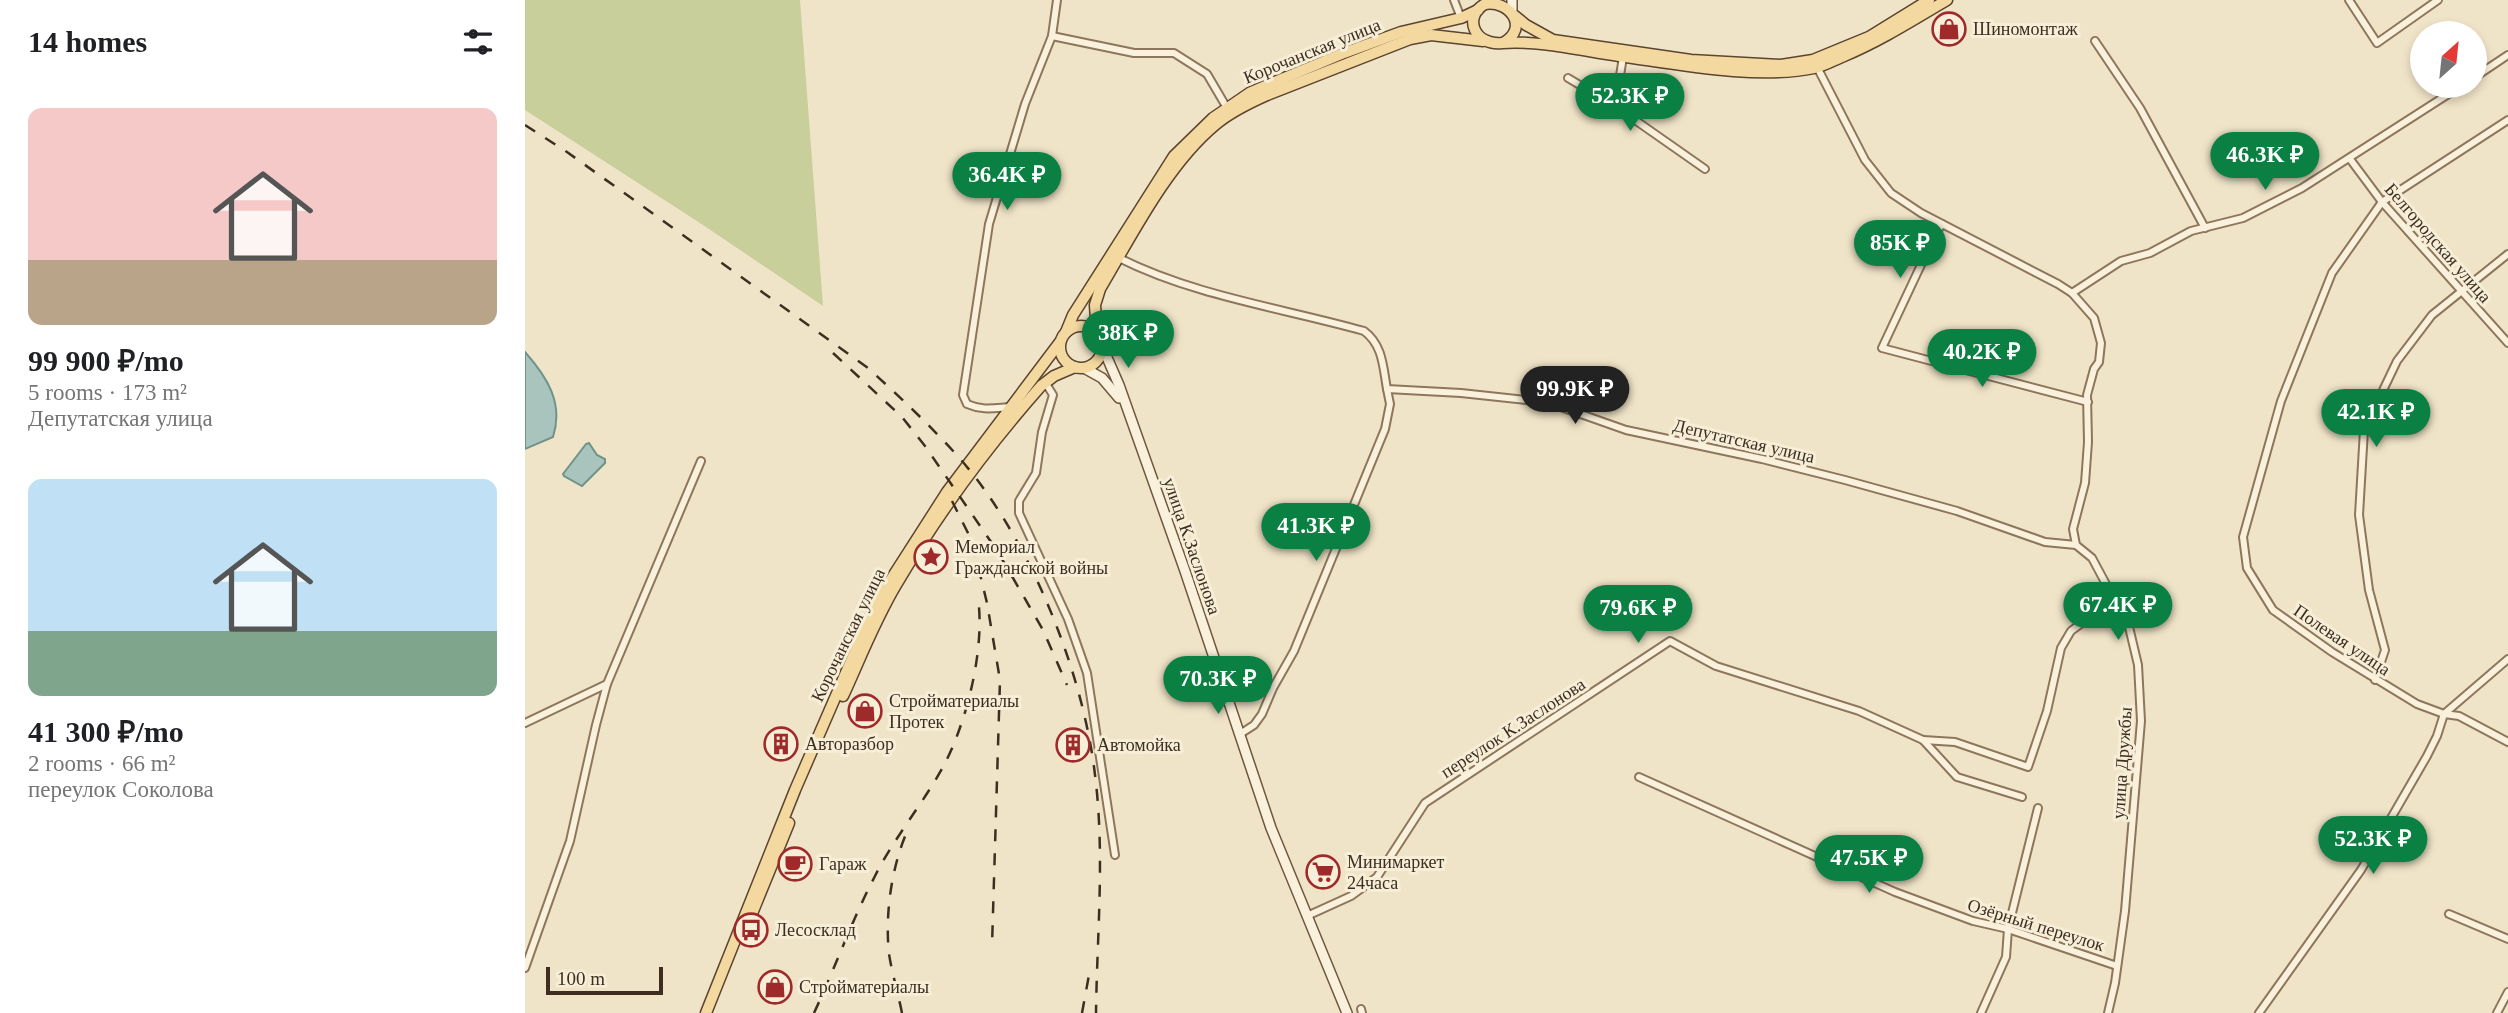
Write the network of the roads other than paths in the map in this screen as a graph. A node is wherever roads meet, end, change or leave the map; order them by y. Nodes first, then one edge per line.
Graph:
1 (1057, 0) edge
2 (1454, 0) edge
3 (1929, 0) edge
4 (1947, 0) edge
5 (2349, 0) edge
6 (2438, 0) edge
7 (1483, 5) edge
8 (1513, 9) edge
9 (1461, 18) junction
10 (1052, 36) junction
11 (1483, 41) junction
12 (2095, 41) dead end
13 (1503, 43) junction
14 (2508, 55) edge
15 (1623, 57) junction
16 (1815, 64) junction
17 (2487, 69) edge
18 (1568, 78) dead end
19 (2443, 98) edge
20 (1615, 106) junction
21 (1227, 108) junction
22 (2508, 120) edge
23 (2350, 159) junction
24 (1705, 169) dead end
25 (2382, 202) junction
26 (1943, 224) junction
27 (2205, 228) junction
28 (2508, 254) edge
29 (1119, 258) junction
30 (2461, 291) junction
31 (2072, 293) junction
32 (1097, 335) junction
33 (1063, 337) junction
34 (2508, 343) edge
35 (1102, 346) junction
36 (1079, 368) junction
37 (1045, 382) junction
38 (1387, 389) junction
39 (2088, 402) junction
40 (1125, 405) junction
41 (1013, 407) junction
42 (701, 461) dead end
43 (2076, 545) junction
44 (2113, 600) junction
45 (2508, 659) edge
46 (2375, 680) junction
47 (607, 684) junction
48 (2444, 714) junction
49 (525, 723) edge
50 (1240, 734) junction
51 (1923, 740) junction
52 (2508, 742) edge
53 (1639, 777) dead end
54 (2022, 797) dead end
55 (2038, 808) dead end
56 (1115, 855) dead end
57 (2449, 914) dead end
58 (1307, 916) junction
59 (2008, 929) junction
60 (2508, 939) edge
61 (2117, 966) junction
62 (525, 968) edge
63 (2508, 992) edge
64 (706, 1013) edge
65 (712, 1013) edge
66 (1347, 1013) edge
67 (1981, 1013) edge
68 (2108, 1013) edge
69 (2259, 1013) edge
70 (2497, 1013) edge

1 - 10 street
2 - 9 street
3 - 16 main road
4 - 16 main road
5 - 6 street
7 - 8 main road
7 - 9 main road, Корочанская улица
7 - 11 main road
8 - 13 main road
8 - 16 main road
9 - 21 main road, Корочанская улица
10 - 21 street
10 - 41 street
11 - 13 main road
11 - 29 main road, Корочанская улица
12 - 27 street
13 - 15 main road
14 - 17 street
15 - 16 main road
15 - 20 street
16 - 26 street
18 - 20 street
19 - 23 street
20 - 24 street
21 - 33 main road, Корочанская улица
22 - 25 street
23 - 25 street, Белгородская улица
23 - 27 street
25 - 30 street, Белгородская улица
25 - 46 street, Полевая улица
26 - 31 street
26 - 39 street
27 - 31 street
28 - 30 street
29 - 32 main road, Корочанская улица
29 - 38 street
30 - 34 street, Белгородская улица
30 - 46 street
31 - 39 street
32 - 33 main road
32 - 35 main road
33 - 36 main road
33 - 41 main road, Корочанская улица
35 - 36 main road
35 - 40 street, улица К.Заслонова
36 - 37 main road, Корочанская улица
36 - 40 street, улица К.Заслонова
37 - 56 street
37 - 65 main road, Корочанская улица
38 - 43 street, Депутатская улица
38 - 50 street
39 - 43 street
40 - 50 street, улица К.Заслонова
41 - 64 main road, Корочанская улица
42 - 47 street
43 - 44 street, улица Дружбы
44 - 51 street, переулок К.Заслонова
44 - 61 street, улица Дружбы
45 - 48 street
46 - 48 street, Полевая улица
47 - 49 street
47 - 62 street
48 - 52 street, Полевая улица
48 - 69 street
50 - 58 street, улица К.Заслонова
51 - 54 street, переулок К.Заслонова
51 - 58 street, переулок К.Заслонова
53 - 59 street, Озёрный переулок
55 - 59 street
57 - 60 street
58 - 66 street, улица К.Заслонова
59 - 61 street, Озёрный переулок
59 - 67 street
61 - 68 street, улица Дружбы
63 - 70 street

